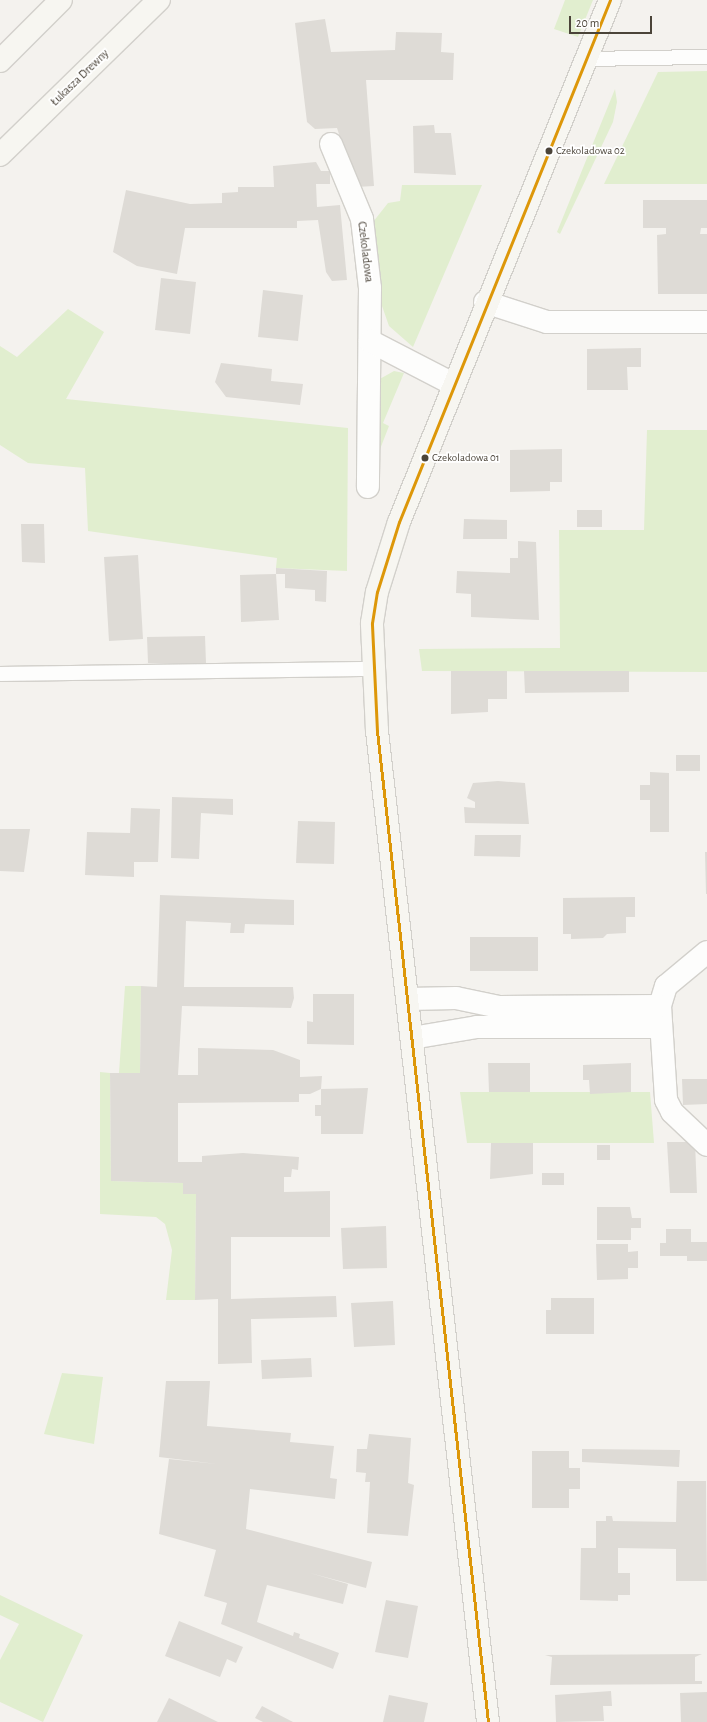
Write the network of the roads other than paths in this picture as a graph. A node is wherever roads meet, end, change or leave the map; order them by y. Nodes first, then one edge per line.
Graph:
1 (61, 0) edge
2 (159, 0) edge
3 (610, 0) edge
4 (707, 57) edge
5 (587, 59) junction
6 (0, 61) edge
7 (331, 144) dead end
8 (0, 155) edge
9 (485, 302) junction
10 (707, 322) edge
11 (370, 341) junction
12 (453, 384) junction
13 (368, 487) dead end
14 (372, 669) junction
15 (0, 674) edge
16 (707, 952) edge
17 (408, 999) junction
18 (660, 1017) junction
19 (412, 1038) junction
20 (707, 1145) edge
21 (488, 1722) edge

1 - 6 street
2 - 8 street, Łukasza Drewny
3 - 5 street
4 - 5 lane
5 - 9 street
7 - 11 street, Czekoladowa
9 - 10 street
9 - 12 street
11 - 12 street
11 - 13 street, Czekoladowa
12 - 14 street
14 - 15 lane
14 - 17 street
16 - 18 street
17 - 18 street
17 - 19 street
18 - 19 street
18 - 20 street
19 - 21 street

